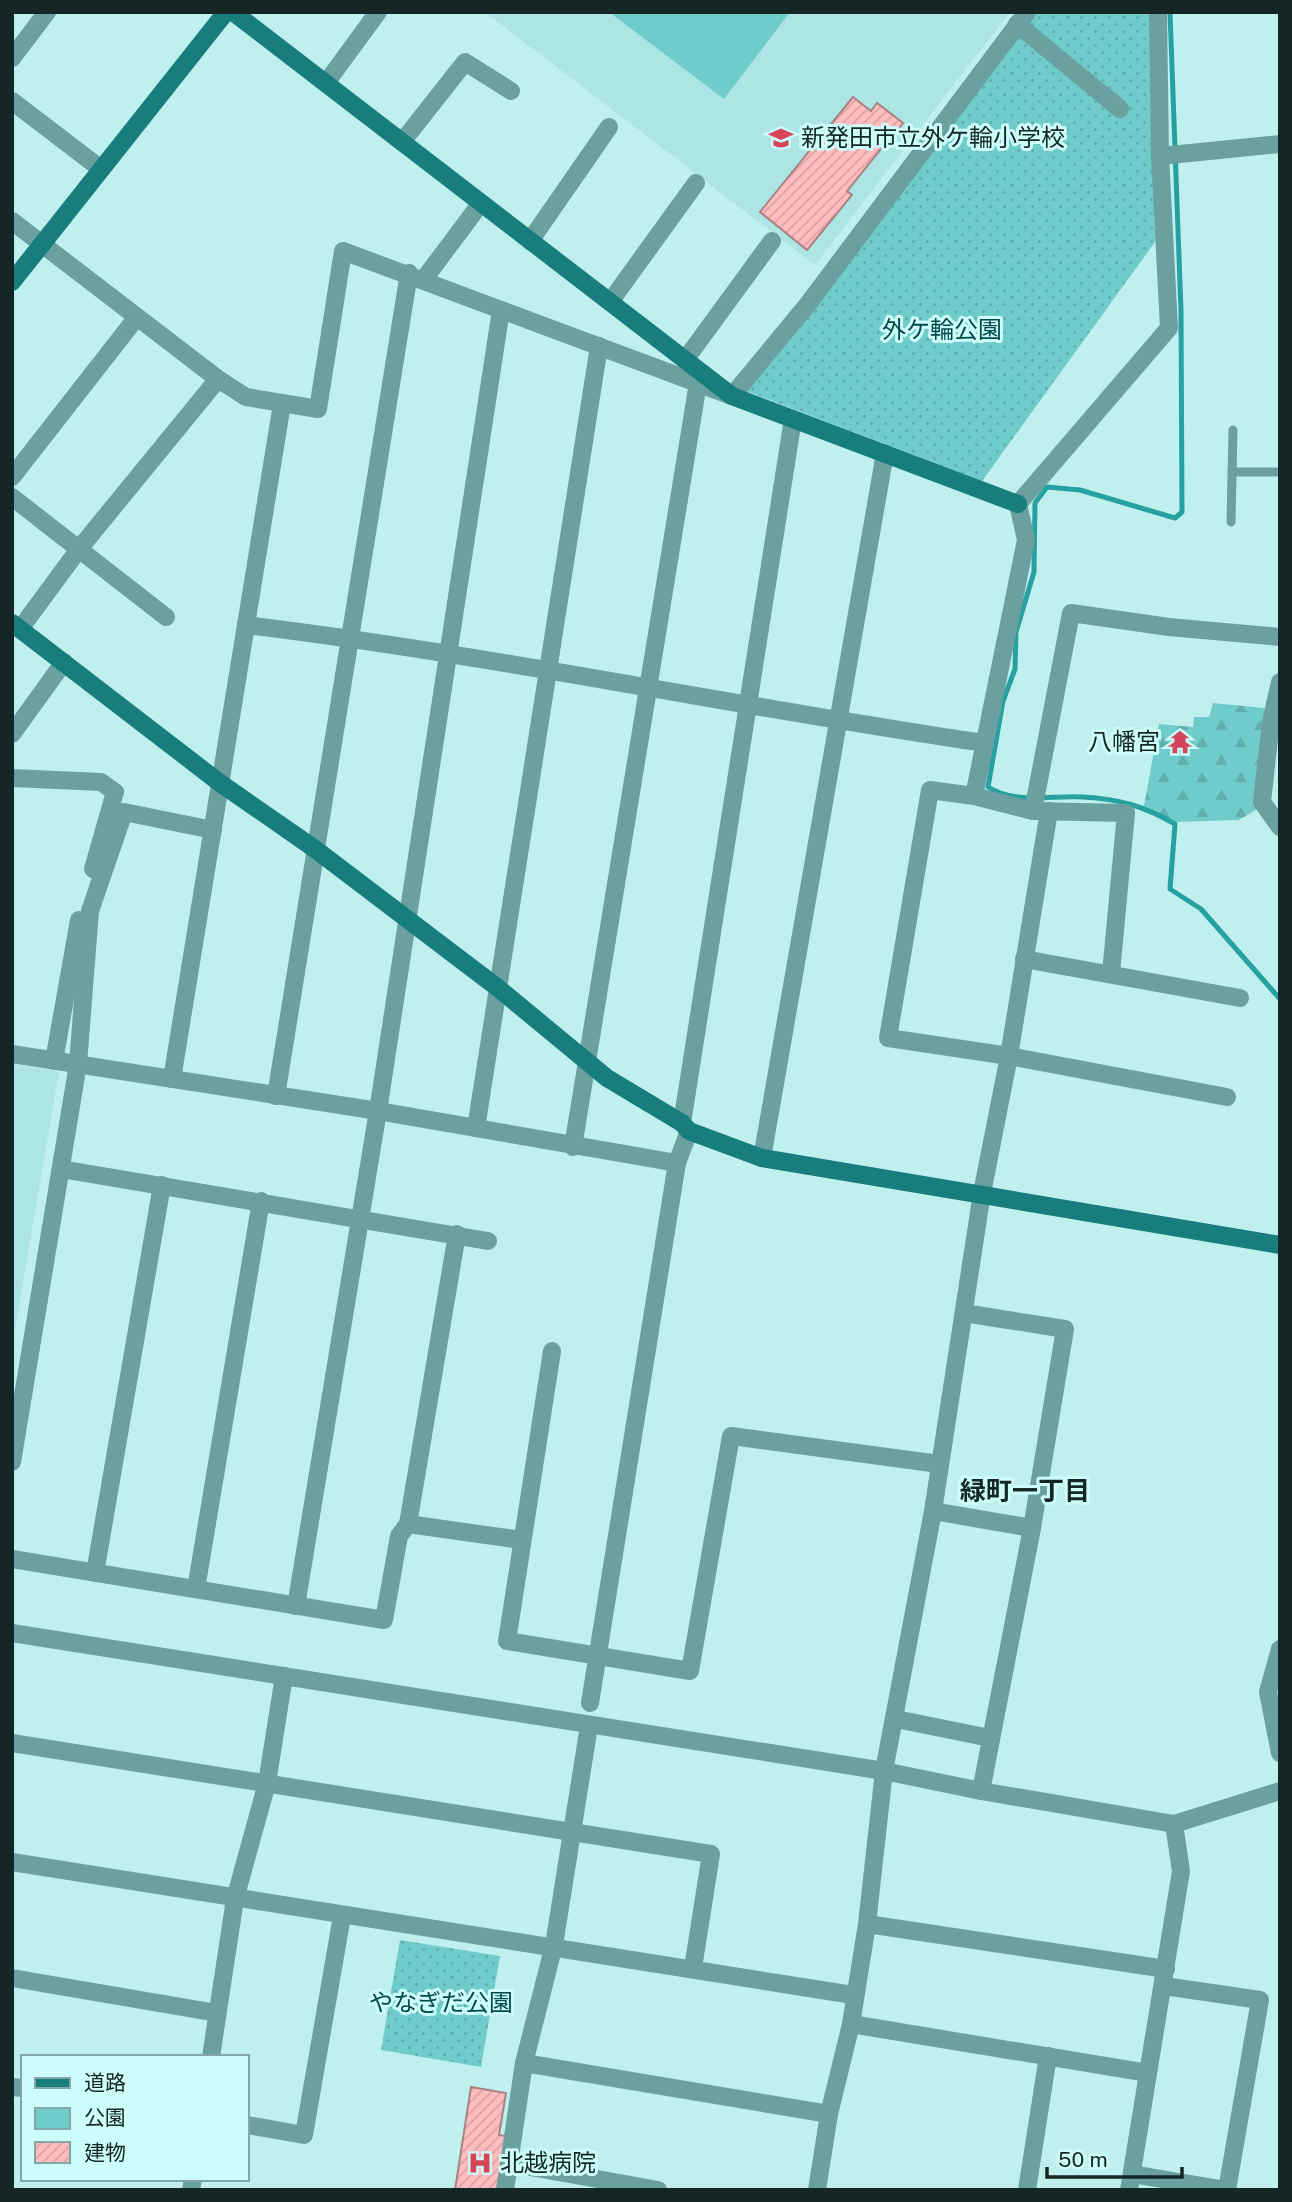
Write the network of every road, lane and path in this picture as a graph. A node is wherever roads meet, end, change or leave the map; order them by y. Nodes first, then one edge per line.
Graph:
1 (47, 12) edge
2 (226, 12) edge
3 (233, 12) edge
4 (378, 12) edge
5 (1158, 12) edge
6 (1022, 18) edge
7 (12, 58) edge
8 (326, 83) junction
9 (511, 91) dead end
10 (12, 101) edge
11 (1120, 109) dead end
12 (609, 127) dead end
13 (402, 142) junction
14 (1280, 144) edge
15 (1160, 156) junction
16 (101, 169) junction
17 (696, 183) dead end
18 (481, 203) junction
19 (12, 221) edge
20 (530, 241) junction
21 (772, 241) dead end
22 (41, 243) junction
23 (416, 276) junction
24 (12, 282) edge
25 (610, 302) junction
26 (501, 310) junction
27 (137, 317) junction
28 (599, 346) junction
29 (685, 360) junction
30 (218, 379) junction
31 (698, 383) junction
32 (732, 396) junction
33 (282, 404) junction
34 (793, 419) junction
35 (1233, 430) dead end
36 (885, 453) junction
37 (1232, 472) junction
38 (1280, 472) edge
39 (12, 477) edge
40 (12, 497) edge
41 (1018, 503) junction
42 (1231, 523) dead end
43 (79, 549) junction
44 (166, 617) dead end
45 (246, 625) junction
46 (16, 626) edge
47 (1280, 636) edge
48 (349, 638) junction
49 (448, 655) junction
50 (64, 663) junction
51 (548, 672) junction
52 (1280, 682) edge
53 (648, 689) junction
54 (747, 706) junction
55 (836, 721) junction
56 (12, 734) edge
57 (984, 743) junction
58 (12, 778) edge
59 (220, 783) junction
60 (974, 796) junction
61 (1041, 811) junction
62 (1280, 827) edge
63 (213, 830) junction
64 (315, 849) junction
65 (407, 921) junction
66 (1024, 958) junction
67 (1111, 974) junction
68 (498, 988) junction
69 (1240, 998) dead end
70 (12, 1054) edge
71 (1009, 1056) junction
72 (587, 1059) junction
73 (54, 1061) junction
74 (78, 1064) junction
75 (172, 1079) junction
76 (276, 1096) junction
77 (1227, 1097) dead end
78 (378, 1111) junction
79 (685, 1127) junction
80 (476, 1128) junction
81 (573, 1147) junction
82 (762, 1158) junction
83 (677, 1163) junction
84 (61, 1169) junction
85 (162, 1185) junction
86 (982, 1193) junction
87 (261, 1201) junction
88 (359, 1217) junction
89 (457, 1234) junction
90 (488, 1241) dead end
91 (1280, 1245) edge
92 (964, 1313) junction
93 (552, 1351) dead end
94 (12, 1462) edge
95 (939, 1464) junction
96 (933, 1511) junction
97 (408, 1524) junction
98 (1032, 1528) junction
99 (521, 1541) junction
100 (12, 1559) edge
101 (95, 1573) junction
102 (195, 1589) junction
103 (296, 1605) junction
104 (12, 1633) edge
105 (1280, 1649) edge
106 (596, 1654) junction
107 (284, 1676) junction
108 (590, 1703) dead end
109 (896, 1719) junction
110 (589, 1726) junction
111 (990, 1738) junction
112 (12, 1743) edge
113 (1280, 1753) edge
114 (884, 1771) junction
115 (267, 1783) junction
116 (1280, 1790) edge
117 (981, 1791) junction
118 (1174, 1824) junction
119 (572, 1831) junction
120 (12, 1862) edge
121 (235, 1899) junction
122 (342, 1916) junction
123 (867, 1924) junction
124 (554, 1945) junction
125 (693, 1968) junction
126 (12, 1978) edge
127 (1165, 1978) junction
128 (853, 1995) junction
129 (217, 2013) junction
130 (851, 2024) junction
131 (211, 2055) edge
132 (1048, 2056) junction
133 (524, 2063) junction
134 (1148, 2073) junction
135 (829, 2114) junction
136 (248, 2125) edge
137 (509, 2163) junction
138 (1130, 2182) edge
139 (505, 2190) edge
140 (658, 2190) edge
141 (817, 2190) edge
142 (1027, 2190) edge
143 (1226, 2190) edge

1 - 7 street
2 - 16 street
3 - 8 street
4 - 8 street
5 - 15 street
6 - 11 street
6 - 32 street
8 - 13 street
9 - 13 street
10 - 16 street
12 - 20 street
13 - 18 street
14 - 15 street
15 - 41 street
16 - 22 street
17 - 25 street
18 - 20 street
18 - 23 street
19 - 22 street
20 - 25 street
21 - 29 street
22 - 24 street
22 - 27 street
23 - 26 street
23 - 33 street
23 - 48 street
25 - 29 street
26 - 28 street
26 - 49 street
27 - 30 street
27 - 39 street
28 - 31 street
28 - 51 street
29 - 32 street
30 - 33 street
30 - 43 street
31 - 32 street
31 - 53 street
32 - 34 street
33 - 45 street
34 - 36 street
34 - 54 street
35 - 37 lane
36 - 41 street
36 - 55 street
37 - 38 lane
37 - 42 lane
40 - 43 street
41 - 57 street
43 - 44 street
43 - 46 street
45 - 48 street
45 - 59 street
46 - 50 street
47 - 61 street
48 - 49 street
48 - 64 street
49 - 51 street
49 - 65 street
50 - 56 street
50 - 59 street
51 - 53 street
51 - 68 street
52 - 62 street
53 - 54 street
53 - 72 street
54 - 55 street
54 - 79 street
55 - 57 street
55 - 82 street
57 - 60 street
58 - 73 street
59 - 63 street
59 - 64 street
60 - 61 street
60 - 71 street
61 - 66 street
61 - 67 street
63 - 74 street
63 - 75 street
64 - 65 street
64 - 76 street
65 - 68 street
65 - 78 street
66 - 67 street
66 - 71 street
67 - 69 street
68 - 72 street
68 - 80 street
70 - 73 street
71 - 77 street
71 - 86 street
72 - 79 street
72 - 81 street
73 - 74 street
74 - 75 street
74 - 84 street
75 - 76 street
76 - 78 street
78 - 80 street
78 - 88 street
79 - 82 street
79 - 83 street
80 - 81 street
81 - 83 street
82 - 86 street
83 - 106 street
84 - 85 street
84 - 94 street
85 - 87 street
85 - 101 street
86 - 91 street
86 - 92 street
87 - 88 street
87 - 102 street
88 - 89 street
88 - 103 street
89 - 90 street
89 - 97 street
92 - 95 street
92 - 98 street
93 - 99 street
95 - 96 street
95 - 106 street
96 - 98 street
96 - 109 street
97 - 99 street
97 - 103 street
98 - 111 street
99 - 106 street
100 - 101 street
101 - 102 street
102 - 103 street
104 - 107 street
105 - 113 street
106 - 108 street
107 - 110 street
107 - 115 street
109 - 111 street
109 - 114 street
110 - 114 street
110 - 119 street
111 - 117 street
112 - 115 street
114 - 117 street
114 - 123 street
115 - 119 street
115 - 121 street
116 - 118 street
117 - 118 street
118 - 127 street
119 - 124 street
119 - 125 street
120 - 121 street
121 - 122 street
121 - 129 street
122 - 124 street
122 - 136 street
123 - 127 street
123 - 128 street
124 - 125 street
124 - 133 street
125 - 128 street
126 - 129 street
127 - 134 street
127 - 143 street
128 - 130 street
129 - 131 street
130 - 132 street
130 - 135 street
132 - 134 street
132 - 142 street
133 - 135 street
133 - 137 street
134 - 138 street
135 - 141 street
137 - 139 street
137 - 140 street
138 - 143 street

